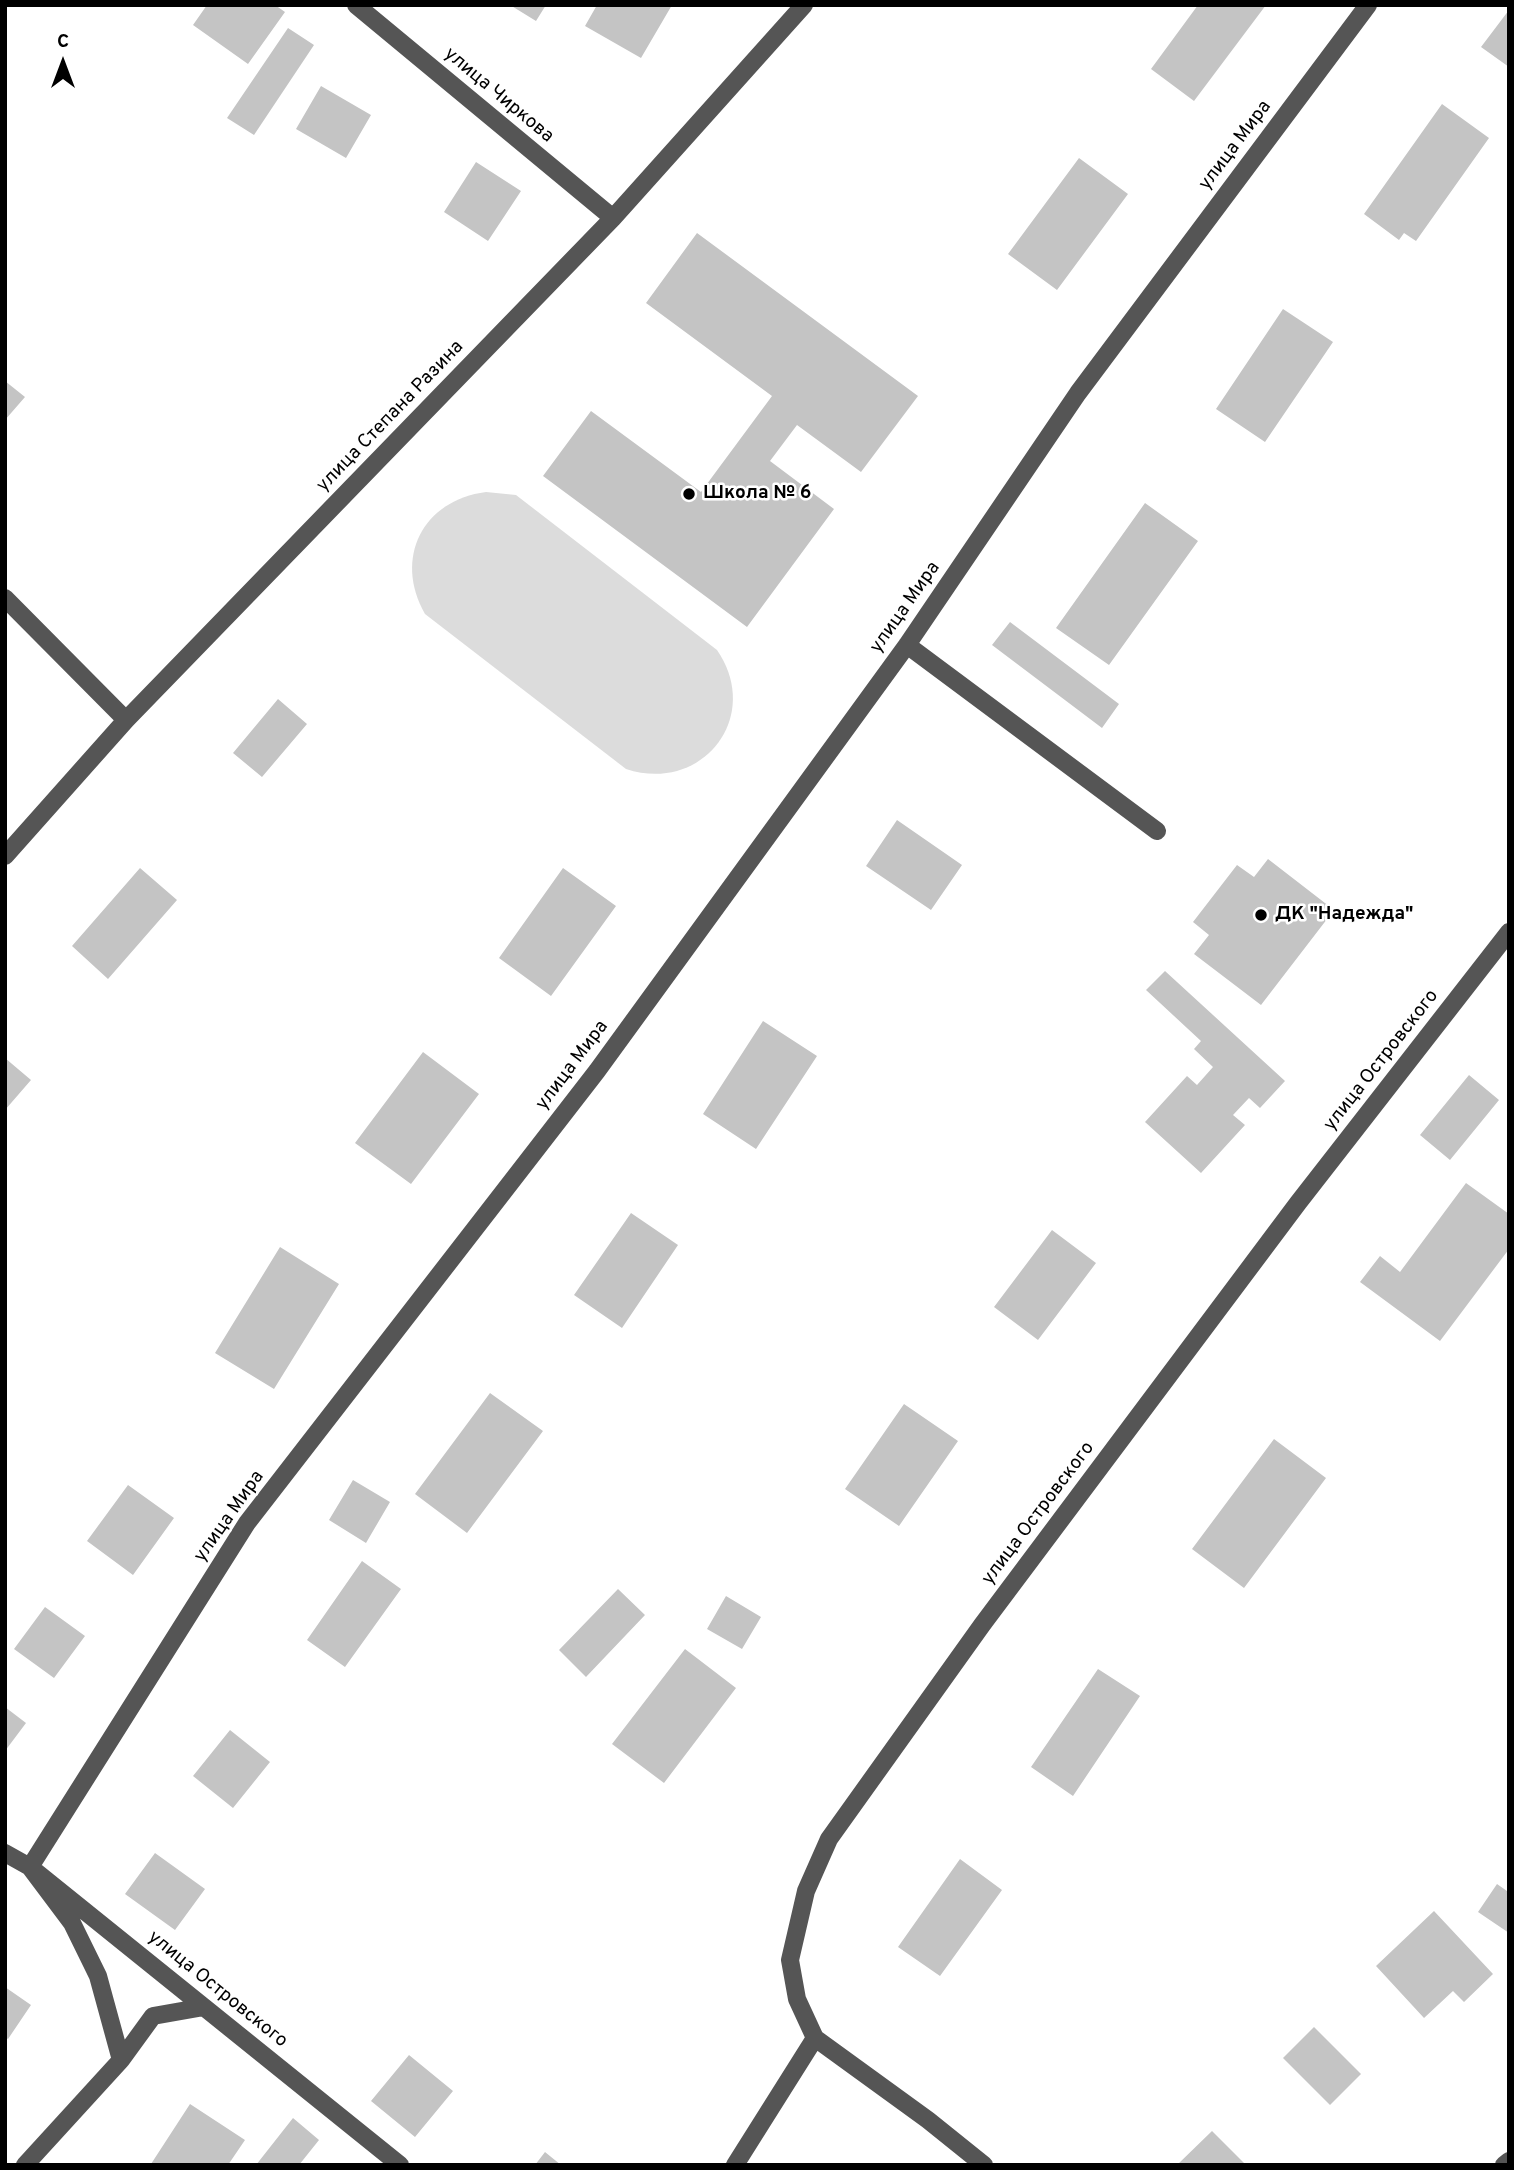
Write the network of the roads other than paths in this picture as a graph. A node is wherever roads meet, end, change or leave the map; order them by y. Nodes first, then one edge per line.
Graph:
1 (356, 5) edge
2 (804, 5) edge
3 (1368, 5) edge
4 (613, 218) junction
5 (5, 598) edge
6 (907, 645) junction
7 (126, 720) junction
8 (1157, 831) dead end
9 (5, 856) edge
10 (1509, 932) edge
11 (5, 1853) edge
12 (30, 1867) junction
13 (204, 2007) junction
14 (815, 2038) junction
15 (121, 2060) junction
16 (1509, 2161) edge
17 (26, 2165) edge
18 (400, 2165) edge
19 (734, 2165) edge
20 (984, 2165) edge
21 (1504, 2165) edge

1 - 4 street, улица Чиркова
2 - 4 street, улица Степана Разина
3 - 6 street, улица Мира
4 - 7 street, улица Степана Разина
5 - 7 street
6 - 8 street
6 - 12 street, улица Мира
7 - 9 street, улица Степана Разина
10 - 14 street, улица Островского
11 - 12 street, улица Островского
12 - 13 street, улица Островского
12 - 15 street
13 - 15 street
13 - 18 street, улица Островского
14 - 19 street
14 - 20 street
15 - 17 street
16 - 21 street

